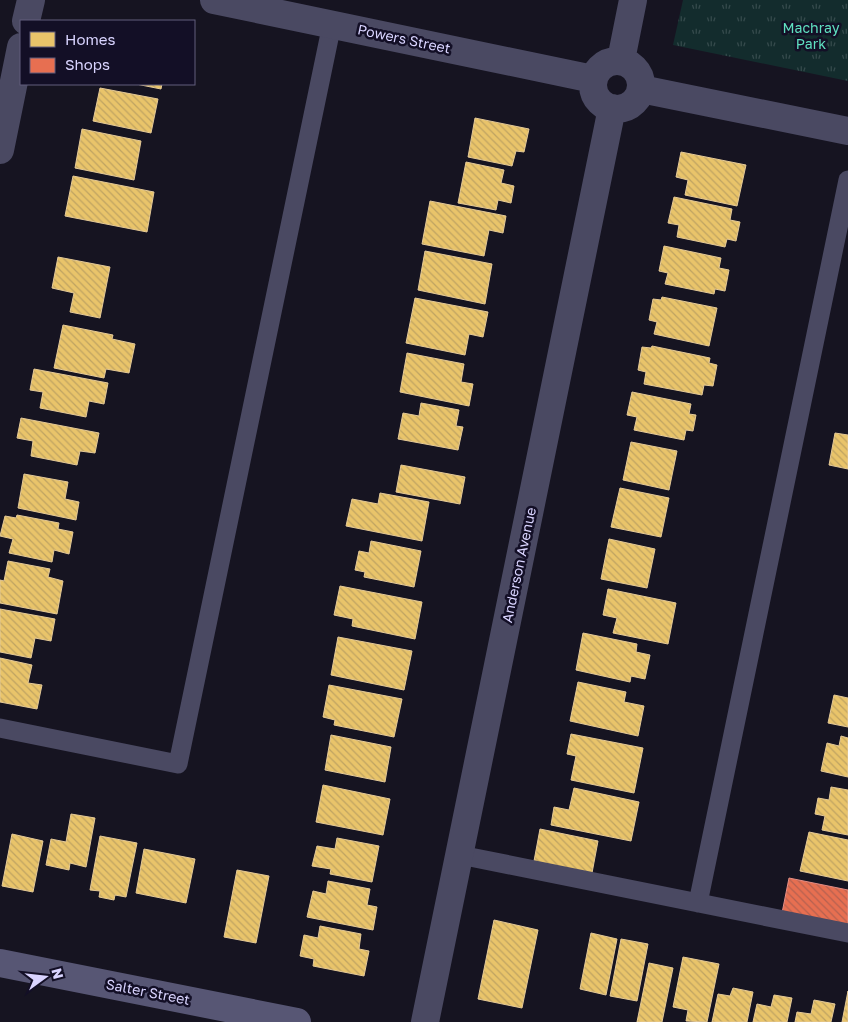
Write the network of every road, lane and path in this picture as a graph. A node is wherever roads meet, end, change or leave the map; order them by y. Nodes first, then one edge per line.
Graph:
1 (31, 0) edge
2 (214, 0) edge
3 (632, 0) edge
4 (26, 20) edge
5 (332, 24) junction
6 (20, 51) edge
7 (621, 60) junction
8 (593, 79) junction
9 (641, 88) junction
10 (612, 108) junction
11 (848, 131) edge
12 (0, 150) edge
13 (848, 180) edge
14 (0, 728) edge
15 (460, 854) junction
16 (698, 903) junction
17 (848, 933) edge
18 (0, 963) edge
19 (297, 1022) edge
20 (425, 1022) edge

1 - 4 street
2 - 5 street, Powers Street
3 - 7 street
5 - 8 street, Powers Street
5 - 14 lane
6 - 12 street
7 - 8 street
7 - 9 street
8 - 10 street
9 - 10 street
9 - 11 street
10 - 15 street, Anderson Avenue
13 - 16 lane
15 - 16 lane
15 - 20 street, Anderson Avenue
16 - 17 lane
18 - 19 main road, Salter Street

